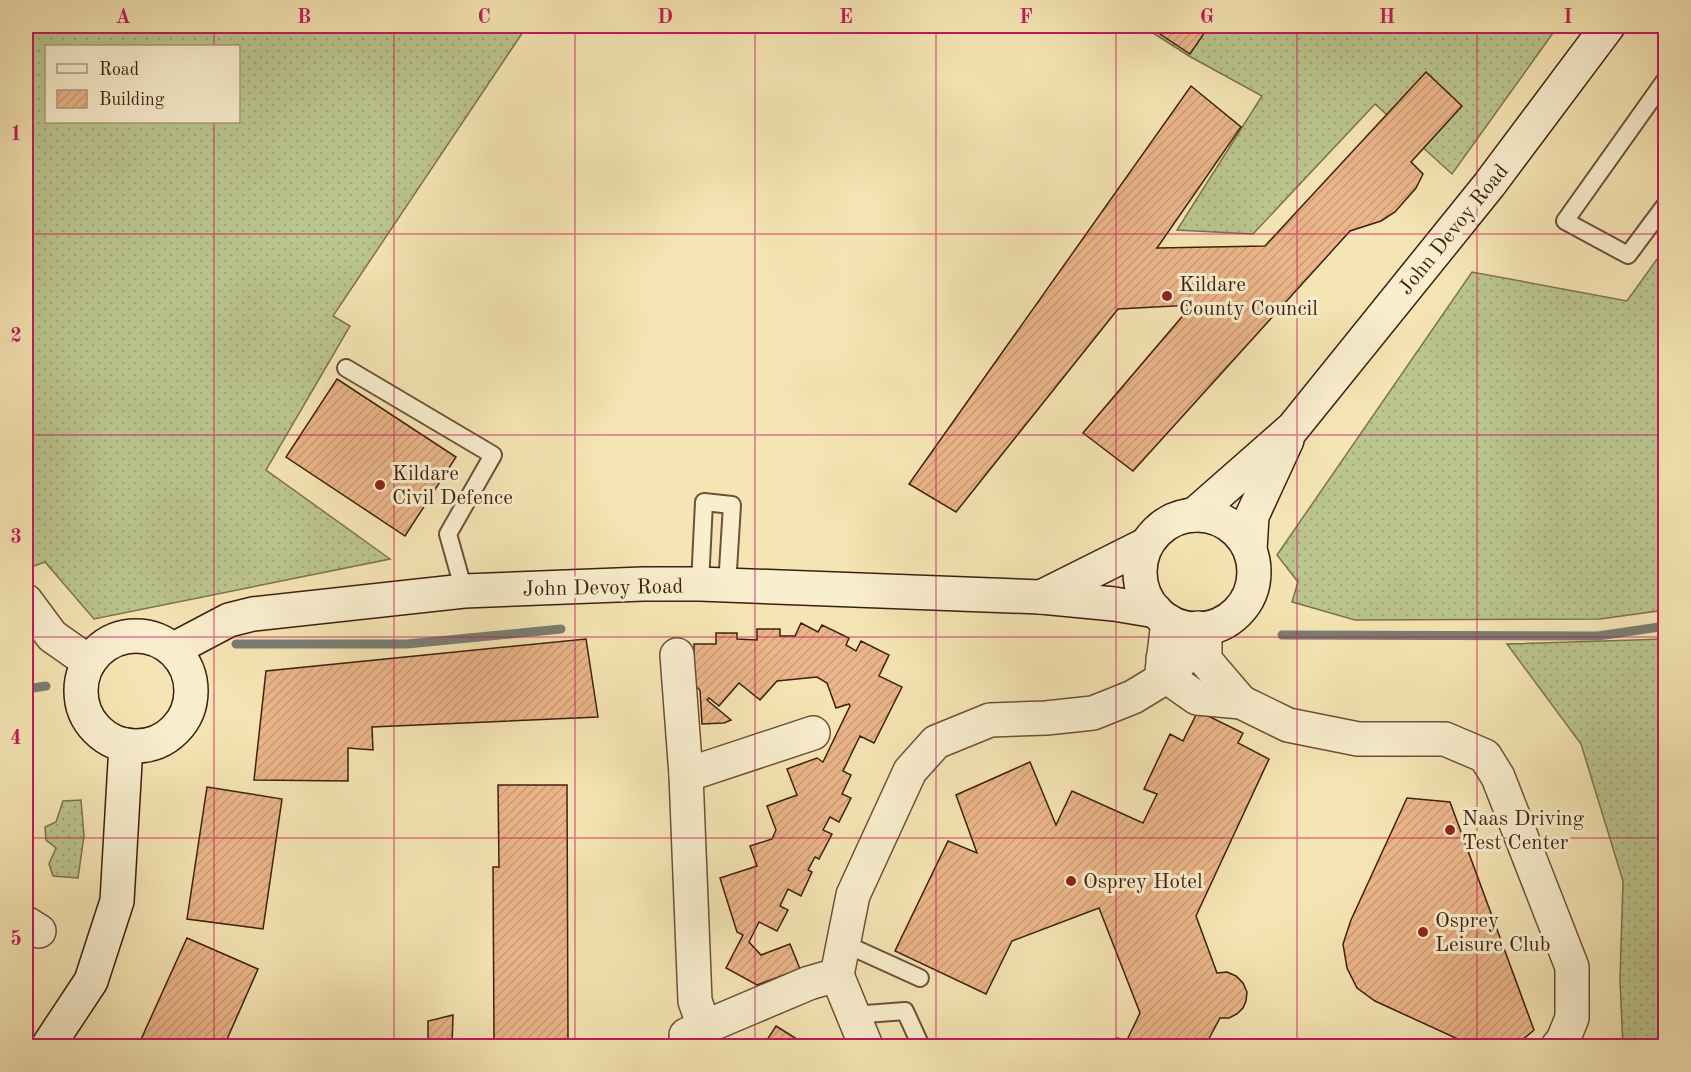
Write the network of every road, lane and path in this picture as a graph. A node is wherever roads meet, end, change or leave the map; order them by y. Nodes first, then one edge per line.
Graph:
1 (1608, 26) edge
2 (1665, 79) edge
3 (1665, 204) edge
4 (346, 368) dead end
5 (1293, 428) junction
6 (1194, 515) junction
7 (1148, 544) junction
8 (1250, 550) junction
9 (713, 585) junction
10 (464, 591) junction
11 (1041, 597) junction
12 (26, 601) edge
13 (1182, 622) junction
14 (174, 649) junction
15 (677, 655) dead end
16 (88, 662) junction
17 (1164, 670) junction
18 (1241, 702) junction
19 (813, 733) dead end
20 (126, 745) junction
21 (686, 775) junction
22 (843, 943) junction
23 (837, 975) junction
24 (920, 978) dead end
25 (853, 1015) junction
26 (696, 1037) edge
27 (48, 1047) edge
28 (866, 1047) edge
29 (921, 1047) edge
30 (1558, 1047) edge

1 - 5 street, John Devoy Road
2 - 3 lane
4 - 10 lane
5 - 6 street, John Devoy Road
5 - 8 street, John Devoy Road
6 - 7 street
6 - 8 street
7 - 11 street, John Devoy Road
7 - 13 street
8 - 13 street
9 - 9 lane
9 - 10 street, John Devoy Road
9 - 11 street, John Devoy Road
10 - 14 street, John Devoy Road
11 - 13 street, John Devoy Road
12 - 16 street
13 - 17 street
13 - 18 street
14 - 16 street
14 - 20 street
15 - 21 street
16 - 20 street
17 - 18 street
17 - 22 street
18 - 30 street
19 - 21 street
20 - 27 street
21 - 26 street
22 - 23 street
22 - 24 lane
23 - 25 street
23 - 26 street
25 - 28 street
25 - 29 lane

